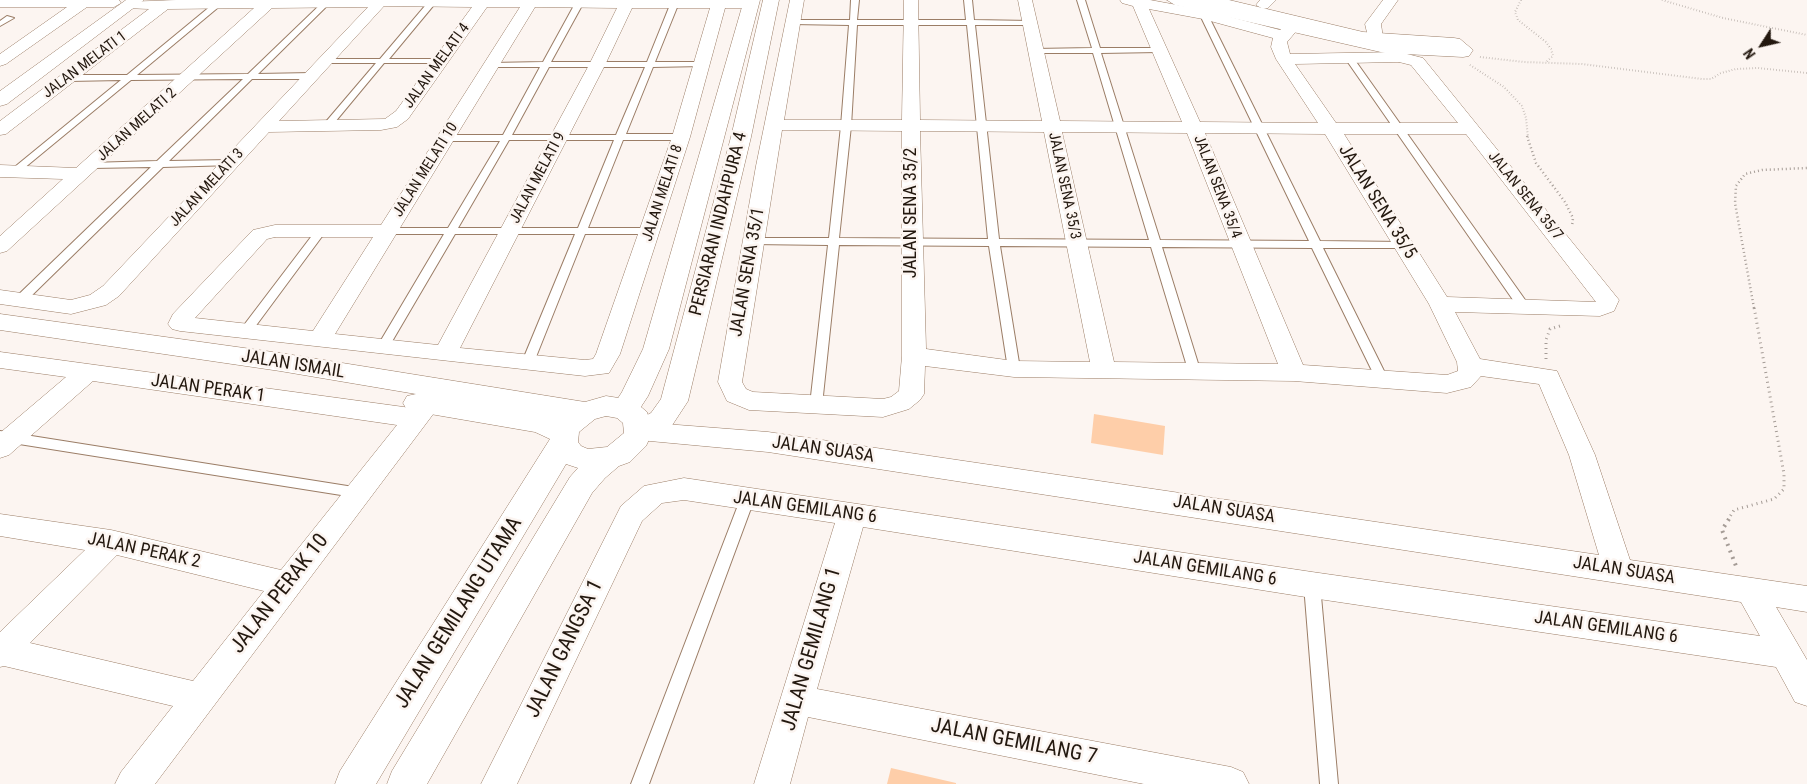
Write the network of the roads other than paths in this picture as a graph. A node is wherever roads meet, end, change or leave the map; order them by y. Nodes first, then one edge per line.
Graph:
1 (797, 0) edge
2 (855, 0) edge
3 (911, 0) edge
4 (968, 0) edge
5 (1025, 0) edge
6 (1081, 0) edge
7 (1391, 0) edge
8 (86, 1) edge
9 (327, 1) edge
10 (381, 1) edge
11 (758, 1) edge
12 (1133, 1) edge
13 (1185, 1) edge
14 (124, 2) edge
15 (168, 2) edge
16 (220, 2) edge
17 (270, 2) edge
18 (432, 2) edge
19 (484, 2) edge
20 (531, 2) edge
21 (580, 2) edge
22 (627, 2) edge
23 (675, 2) edge
24 (719, 2) edge
25 (0, 3) edge
26 (1206, 8) edge
27 (60, 18) junction
28 (3, 20) edge
29 (793, 22) junction
30 (854, 23) junction
31 (970, 23) junction
32 (1030, 23) junction
33 (912, 24) junction
34 (1288, 32) junction
35 (1375, 38) junction
36 (1096, 50) junction
37 (1158, 50) junction
38 (1036, 51) junction
39 (1284, 58) junction
40 (1349, 58) junction
41 (0, 61) edge
42 (326, 61) junction
43 (382, 61) junction
44 (441, 61) junction
45 (651, 64) junction
46 (703, 64) junction
47 (491, 65) junction
48 (546, 65) junction
49 (597, 65) junction
50 (250, 76) junction
51 (312, 76) junction
52 (129, 77) junction
53 (189, 77) junction
54 (69, 78) junction
55 (0, 86) edge
56 (0, 100) edge
57 (775, 125) junction
58 (327, 126) junction
59 (846, 126) junction
60 (910, 126) junction
61 (981, 126) junction
62 (263, 127) junction
63 (1052, 127) junction
64 (1120, 127) junction
65 (1194, 128) junction
66 (1259, 128) junction
67 (1331, 128) junction
68 (1399, 128) junction
69 (1472, 129) junction
70 (0, 130) edge
71 (681, 137) junction
72 (446, 138) junction
73 (506, 138) junction
74 (621, 138) junction
75 (558, 139) junction
76 (231, 162) junction
77 (159, 164) junction
78 (87, 170) junction
79 (7, 172) edge
80 (321, 231) junction
81 (388, 231) junction
82 (652, 231) junction
83 (450, 232) junction
84 (509, 232) junction
85 (582, 232) junction
86 (753, 241) junction
87 (833, 242) junction
88 (910, 242) junction
89 (994, 242) junction
90 (1076, 242) junction
91 (1155, 242) junction
92 (1239, 243) junction
93 (1316, 244) junction
94 (1403, 245) junction
95 (0, 247) edge
96 (0, 297) edge
97 (20, 300) junction
98 (1440, 304) junction
99 (1524, 307) junction
100 (0, 322) edge
101 (245, 332) junction
102 (0, 338) edge
103 (319, 340) junction
104 (383, 347) junction
105 (445, 354) junction
106 (914, 356) junction
107 (0, 360) edge
108 (528, 362) junction
109 (1014, 369) junction
110 (1104, 371) junction
111 (88, 372) junction
112 (1195, 373) junction
113 (1294, 373) junction
114 (1466, 373) junction
115 (1382, 379) junction
116 (816, 405) junction
117 (883, 408) joint
118 (422, 411) junction
119 (586, 412) junction
120 (632, 420) junction
121 (564, 438) junction
122 (4, 441) edge
123 (609, 458) junction
124 (360, 493) junction
125 (747, 500) junction
126 (631, 514) joint
127 (852, 514) junction
128 (0, 525) edge
129 (111, 542) junction
130 (1618, 570) junction
131 (286, 584) junction
132 (1312, 585) junction
133 (1750, 590) junction
134 (1807, 600) edge
135 (1, 652) edge
136 (1786, 654) junction
137 (1807, 691) edge
138 (200, 698) junction
139 (797, 700) junction
140 (133, 784) edge
141 (354, 784) edge
142 (406, 784) edge
143 (499, 784) edge
144 (640, 784) edge
145 (772, 784) edge
146 (1231, 784) edge
147 (1329, 784) edge

1 - 29 street, JALAN SENA 35/1
2 - 30 lane
3 - 33 street, JALAN SENA 35/2
4 - 31 lane
5 - 32 street, JALAN SENA 35/3
6 - 36 lane
7 - 35 street
8 - 14 street
8 - 25 street
8 - 27 street
9 - 10 street
9 - 17 street
9 - 50 lane
10 - 18 street
10 - 42 street, JALAN MELATI 3
11 - 24 street
11 - 120 street, PERSIARAN INDAHPURA 4
11 - 120 street, PERSIARAN INDAHPURA 4
12 - 26 street
12 - 37 street, JALAN SENA 35/4
13 - 34 street
14 - 15 street
14 - 55 street
14 - 56 street
15 - 16 street
15 - 54 street, JALAN MELATI 1
16 - 17 street
16 - 52 lane
17 - 53 street, JALAN MELATI 2
18 - 19 street
18 - 43 lane
19 - 20 street
19 - 44 street, JALAN MELATI 4
20 - 21 street
20 - 47 street, JALAN MELATI 10
21 - 22 street
21 - 48 lane
22 - 23 street
22 - 49 street, JALAN MELATI 9
23 - 24 street
23 - 45 lane
24 - 46 street, JALAN MELATI 8
26 - 34 street
26 - 35 street
26 - 66 lane
27 - 28 street
27 - 41 street
29 - 30 lane
29 - 57 street, JALAN SENA 35/1
30 - 33 lane
30 - 59 lane
31 - 32 lane
31 - 33 lane
31 - 61 lane
32 - 38 street, JALAN SENA 35/3
33 - 60 street, JALAN SENA 35/2
34 - 35 street
34 - 39 street
36 - 37 lane
36 - 38 lane
36 - 64 lane
37 - 65 street, JALAN SENA 35/4
38 - 63 street, JALAN SENA 35/3
39 - 40 street, JALAN SENA 35/7
39 - 67 street, JALAN SENA 35/5
40 - 68 lane
40 - 69 street, JALAN SENA 35/7
42 - 43 lane
42 - 51 street, JALAN MELATI 3
43 - 44 lane
43 - 58 lane
44 - 58 street, JALAN MELATI 4
45 - 46 lane
45 - 49 lane
45 - 74 lane
46 - 71 street, JALAN MELATI 8
47 - 48 lane
47 - 72 street, JALAN MELATI 10
48 - 49 lane
48 - 73 lane
49 - 75 street, JALAN MELATI 9
50 - 51 lane
50 - 53 lane
50 - 77 lane
51 - 62 street, JALAN MELATI 3
52 - 53 lane
52 - 54 lane
52 - 79 lane
53 - 78 street, JALAN MELATI 2
54 - 70 street, JALAN MELATI 1
57 - 59 street
57 - 86 street, JALAN SENA 35/1
58 - 62 street, JALAN MELATI 4
59 - 60 street
59 - 87 lane
60 - 61 street
60 - 88 street, JALAN SENA 35/2
61 - 63 street
61 - 89 lane
62 - 76 street, JALAN MELATI 3
63 - 64 street
63 - 90 street, JALAN SENA 35/3
64 - 65 street
64 - 91 lane
65 - 66 street
65 - 92 street, JALAN SENA 35/4
66 - 67 street
66 - 93 lane
67 - 68 street
67 - 94 street, JALAN SENA 35/5
68 - 69 street
68 - 99 lane
69 - 99 street, JALAN SENA 35/7
71 - 74 lane
71 - 82 street, JALAN MELATI 8
72 - 73 lane
72 - 81 street, JALAN MELATI 10
73 - 75 lane
73 - 83 lane
74 - 75 lane
74 - 85 lane
75 - 84 street, JALAN MELATI 9
76 - 77 lane
76 - 97 street, JALAN MELATI 3
77 - 78 lane
77 - 97 lane
78 - 79 street
78 - 95 street, JALAN MELATI 2
80 - 81 street
80 - 101 lane
80 - 101 street
81 - 83 lane
81 - 103 street, JALAN MELATI 10
82 - 85 lane
82 - 108 street, JALAN MELATI 8
83 - 84 lane
83 - 104 lane
84 - 85 lane
84 - 105 street, JALAN MELATI 9
85 - 108 lane
86 - 87 lane
86 - 116 street, JALAN SENA 35/1
87 - 88 lane
87 - 116 lane
88 - 89 lane
88 - 106 street, JALAN SENA 35/2
89 - 90 lane
89 - 109 lane
90 - 91 lane
90 - 110 street, JALAN SENA 35/3
91 - 92 lane
91 - 112 lane
92 - 93 lane
92 - 113 street, JALAN SENA 35/4
93 - 94 lane
93 - 115 lane
94 - 98 street, JALAN SENA 35/5
96 - 97 street, JALAN MELATI 3
98 - 99 street, JALAN SENA 35/7
98 - 114 street, JALAN SENA 35/5
100 - 119 street, JALAN ISMAIL
101 - 103 street
102 - 118 street, JALAN ISMAIL
103 - 104 street
104 - 105 street
105 - 108 street
106 - 109 street
106 - 117 street, JALAN SENA 35/2
107 - 111 street, JALAN PERAK 1
109 - 110 street
110 - 112 street
111 - 118 street, JALAN PERAK 1
111 - 122 street
112 - 113 street
113 - 115 street
114 - 115 street
114 - 130 street
116 - 117 street, JALAN SENA 35/1
118 - 121 street, JALAN ISMAIL
118 - 124 street, JALAN PERAK 10
119 - 120 street
119 - 121 street
120 - 123 street
120 - 130 street, JALAN SUASA
121 - 123 street
121 - 141 street, JALAN GEMILANG UTAMA
122 - 124 lane
123 - 142 street, JALAN GEMILANG UTAMA
124 - 131 street, JALAN PERAK 10
125 - 126 street, JALAN GEMILANG 6
125 - 127 street, JALAN GEMILANG 6
125 - 144 lane
126 - 143 street, JALAN GANGSA 1
127 - 132 street, JALAN GEMILANG 6
127 - 139 street, JALAN GEMILANG 1
128 - 129 street, JALAN PERAK 2
129 - 131 street, JALAN PERAK 2
129 - 135 street
130 - 133 street, JALAN SUASA
131 - 138 street, JALAN PERAK 10
132 - 136 street, JALAN GEMILANG 6
132 - 147 lane
133 - 134 street, JALAN SUASA
133 - 136 street
135 - 138 street
136 - 137 street
138 - 140 street, JALAN PERAK 10
139 - 145 street, JALAN GEMILANG 1
139 - 146 street, JALAN GEMILANG 7

